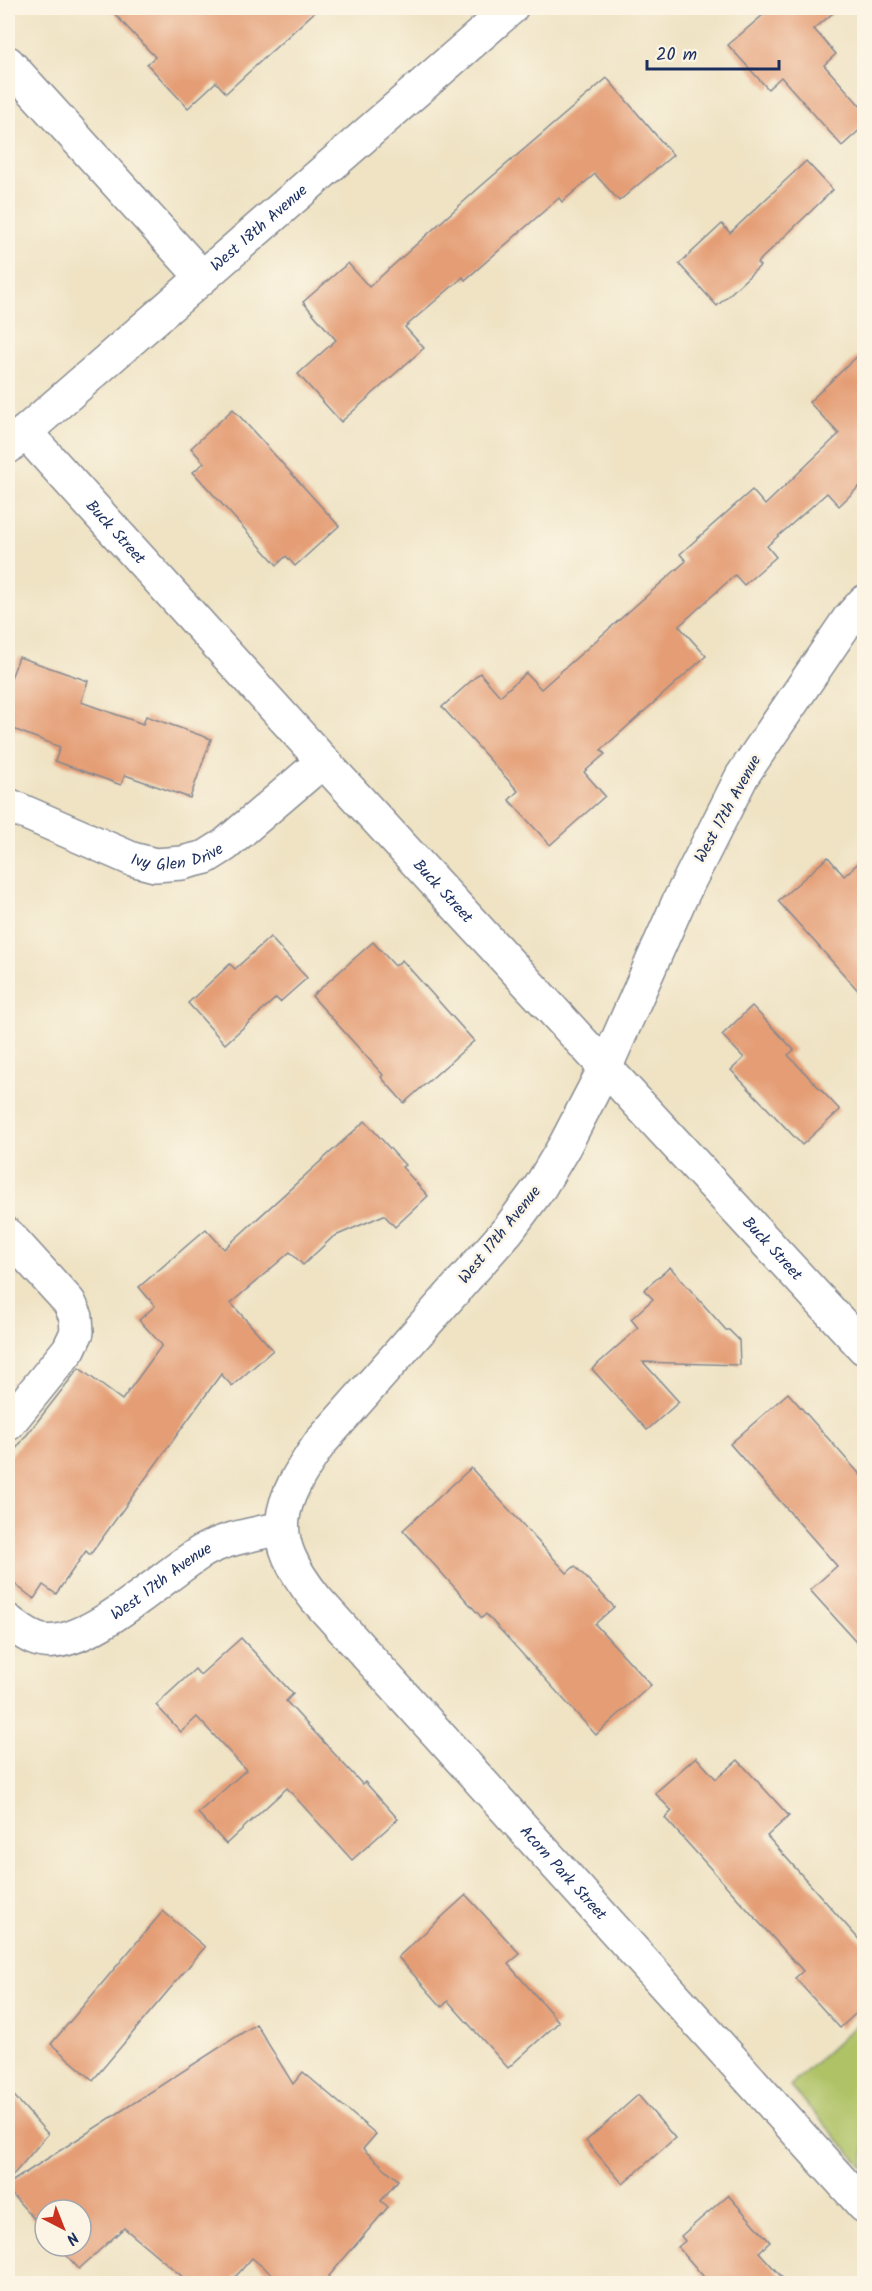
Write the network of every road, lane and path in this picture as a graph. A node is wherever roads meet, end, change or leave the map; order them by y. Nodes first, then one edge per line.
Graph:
1 (511, 8) edge
2 (8, 63) edge
3 (202, 277) junction
4 (16, 439) edge
5 (864, 602) edge
6 (323, 761) junction
7 (8, 805) edge
8 (606, 1066) junction
9 (8, 1235) edge
10 (864, 1348) edge
11 (8, 1424) edge
12 (282, 1528) junction
13 (15, 1627) edge
14 (864, 2206) edge

1 - 3 street, West 18th Avenue
2 - 3 street
3 - 4 street, West 18th Avenue
4 - 6 street, Buck Street
5 - 8 street, West 17th Avenue
6 - 7 street, Ivy Glen Drive
6 - 8 street, Buck Street
8 - 10 street, Buck Street
8 - 12 street, West 17th Avenue
9 - 11 street
12 - 13 street, West 17th Avenue
12 - 14 street, Acorn Park Street

